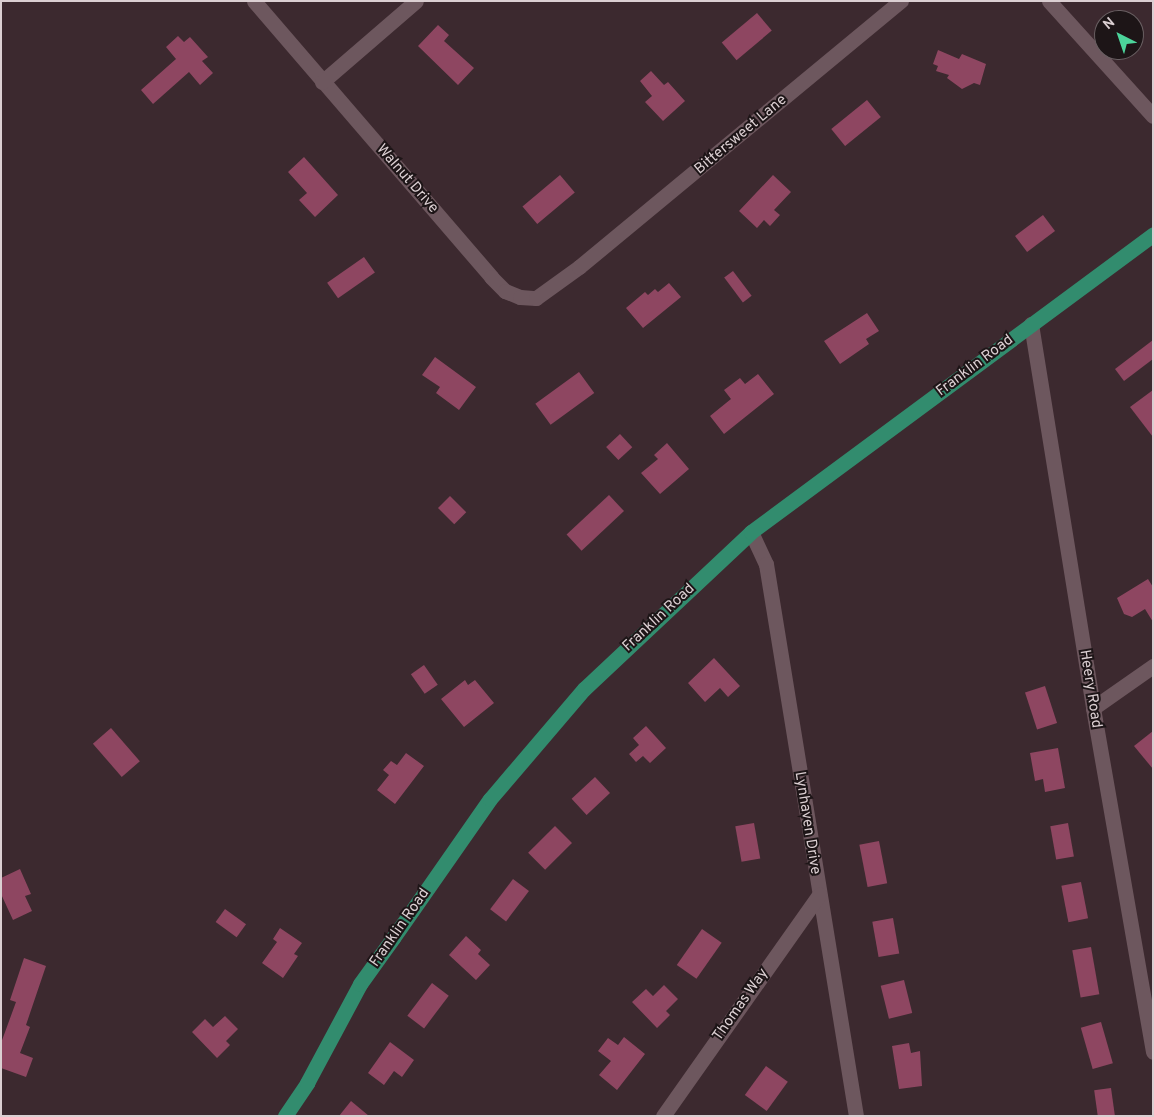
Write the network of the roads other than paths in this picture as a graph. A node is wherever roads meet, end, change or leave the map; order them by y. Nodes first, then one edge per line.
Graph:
1 (254, 1) edge
2 (416, 1) edge
3 (901, 1) edge
4 (1049, 1) edge
5 (322, 82) junction
6 (1153, 116) edge
7 (1153, 235) edge
8 (579, 267) joint
9 (1031, 324) junction
10 (751, 532) junction
11 (1153, 666) edge
12 (1093, 708) junction
13 (819, 895) junction
14 (1150, 1024) edge
15 (1153, 1052) edge
16 (285, 1116) edge
17 (663, 1116) edge
18 (856, 1116) edge

1 - 5 street, Walnut Drive
2 - 5 street
3 - 8 street, Bittersweet Lane
4 - 6 street
5 - 8 street, Walnut Drive
7 - 9 main road, Franklin Road
9 - 10 main road, Franklin Road
9 - 12 street, Heery Road
10 - 13 street, Lynhaven Drive
10 - 16 main road, Franklin Road
11 - 12 street
12 - 14 street, Heery Road
13 - 17 street, Thomas Way
13 - 18 street, Lynhaven Drive
14 - 15 street, Heery Road

